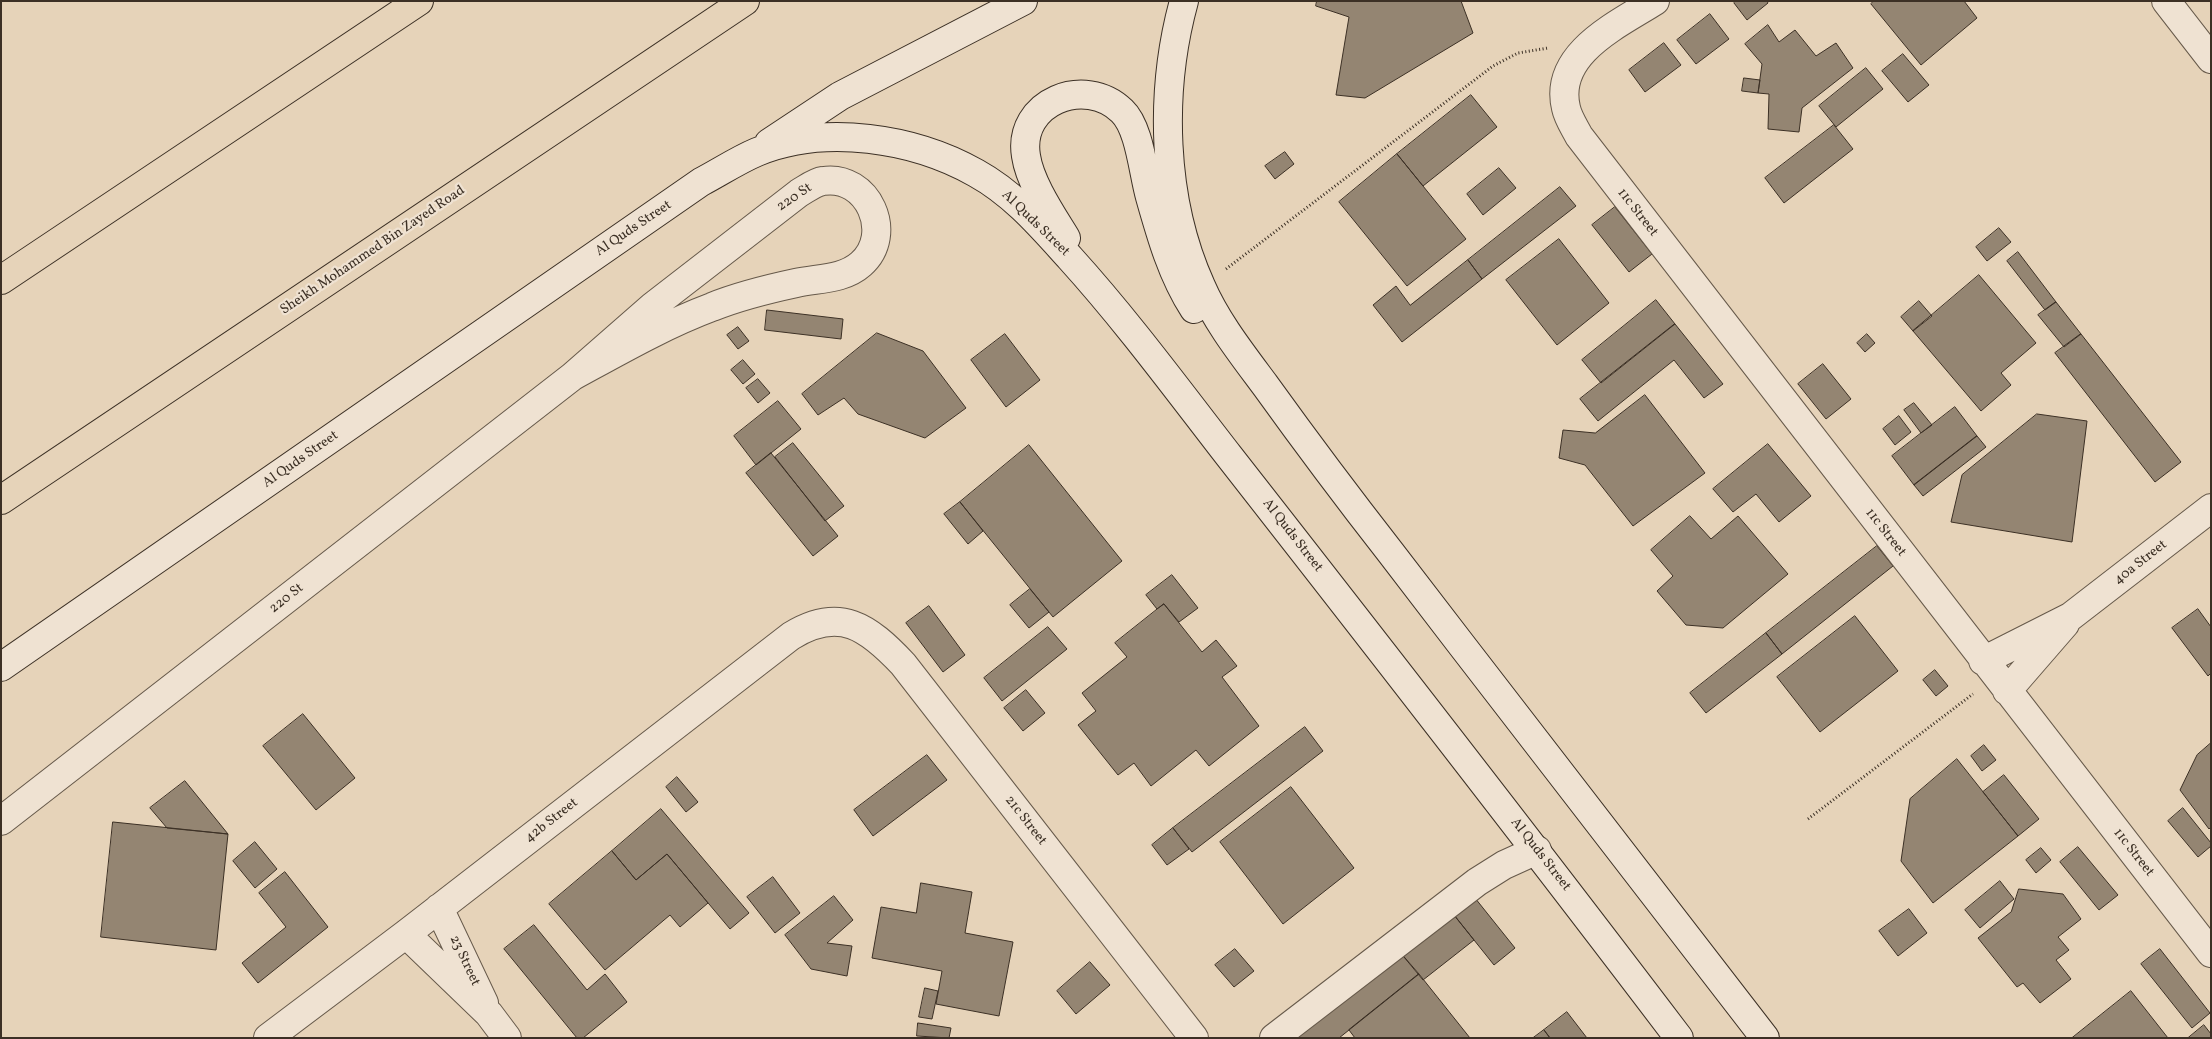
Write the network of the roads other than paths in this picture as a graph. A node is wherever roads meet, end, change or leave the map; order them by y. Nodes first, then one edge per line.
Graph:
1 (419, 1) edge
2 (745, 1) edge
3 (1023, 1) edge
4 (1184, 1) edge
5 (1655, 1) edge
6 (2166, 1) edge
7 (2211, 59) edge
8 (758, 152) junction
9 (1, 280) edge
10 (1109, 301) junction
11 (573, 376) junction
12 (1321, 464) junction
13 (1, 500) edge
14 (2211, 508) edge
15 (2070, 617) junction
16 (841, 621) joint
17 (1, 667) edge
18 (1995, 676) junction
19 (1, 821) edge
20 (1537, 850) junction
21 (439, 908) junction
22 (406, 934) junction
23 (2211, 953) edge
24 (489, 1014) junction
25 (268, 1038) edge
26 (507, 1038) edge
27 (1194, 1038) edge
28 (1274, 1038) edge
29 (1680, 1038) edge
30 (1765, 1038) edge

1 - 9 highway
2 - 13 highway, Sheikh Mohammed Bin Zayed Road
3 - 8 street
4 - 12 street
5 - 18 street, 11c Street
6 - 7 street
8 - 10 street, Al Quds Street
8 - 17 street, Al Quds Street
10 - 12 street
10 - 20 street, Al Quds Street
11 - 11 street, 220 St
11 - 19 street, 220 St
12 - 30 street
14 - 15 street, 40a Street
15 - 18 street, 40a Street
15 - 18 street, 40a Street
16 - 21 street, 42b Street
16 - 27 street, 21c Street
18 - 23 street, 11c Street
20 - 28 street
20 - 29 street, Al Quds Street
21 - 22 street, 42b Street
21 - 24 street, 23 Street
22 - 24 street, 23 Street
22 - 25 street, 42b Street
24 - 26 street, 23 Street

